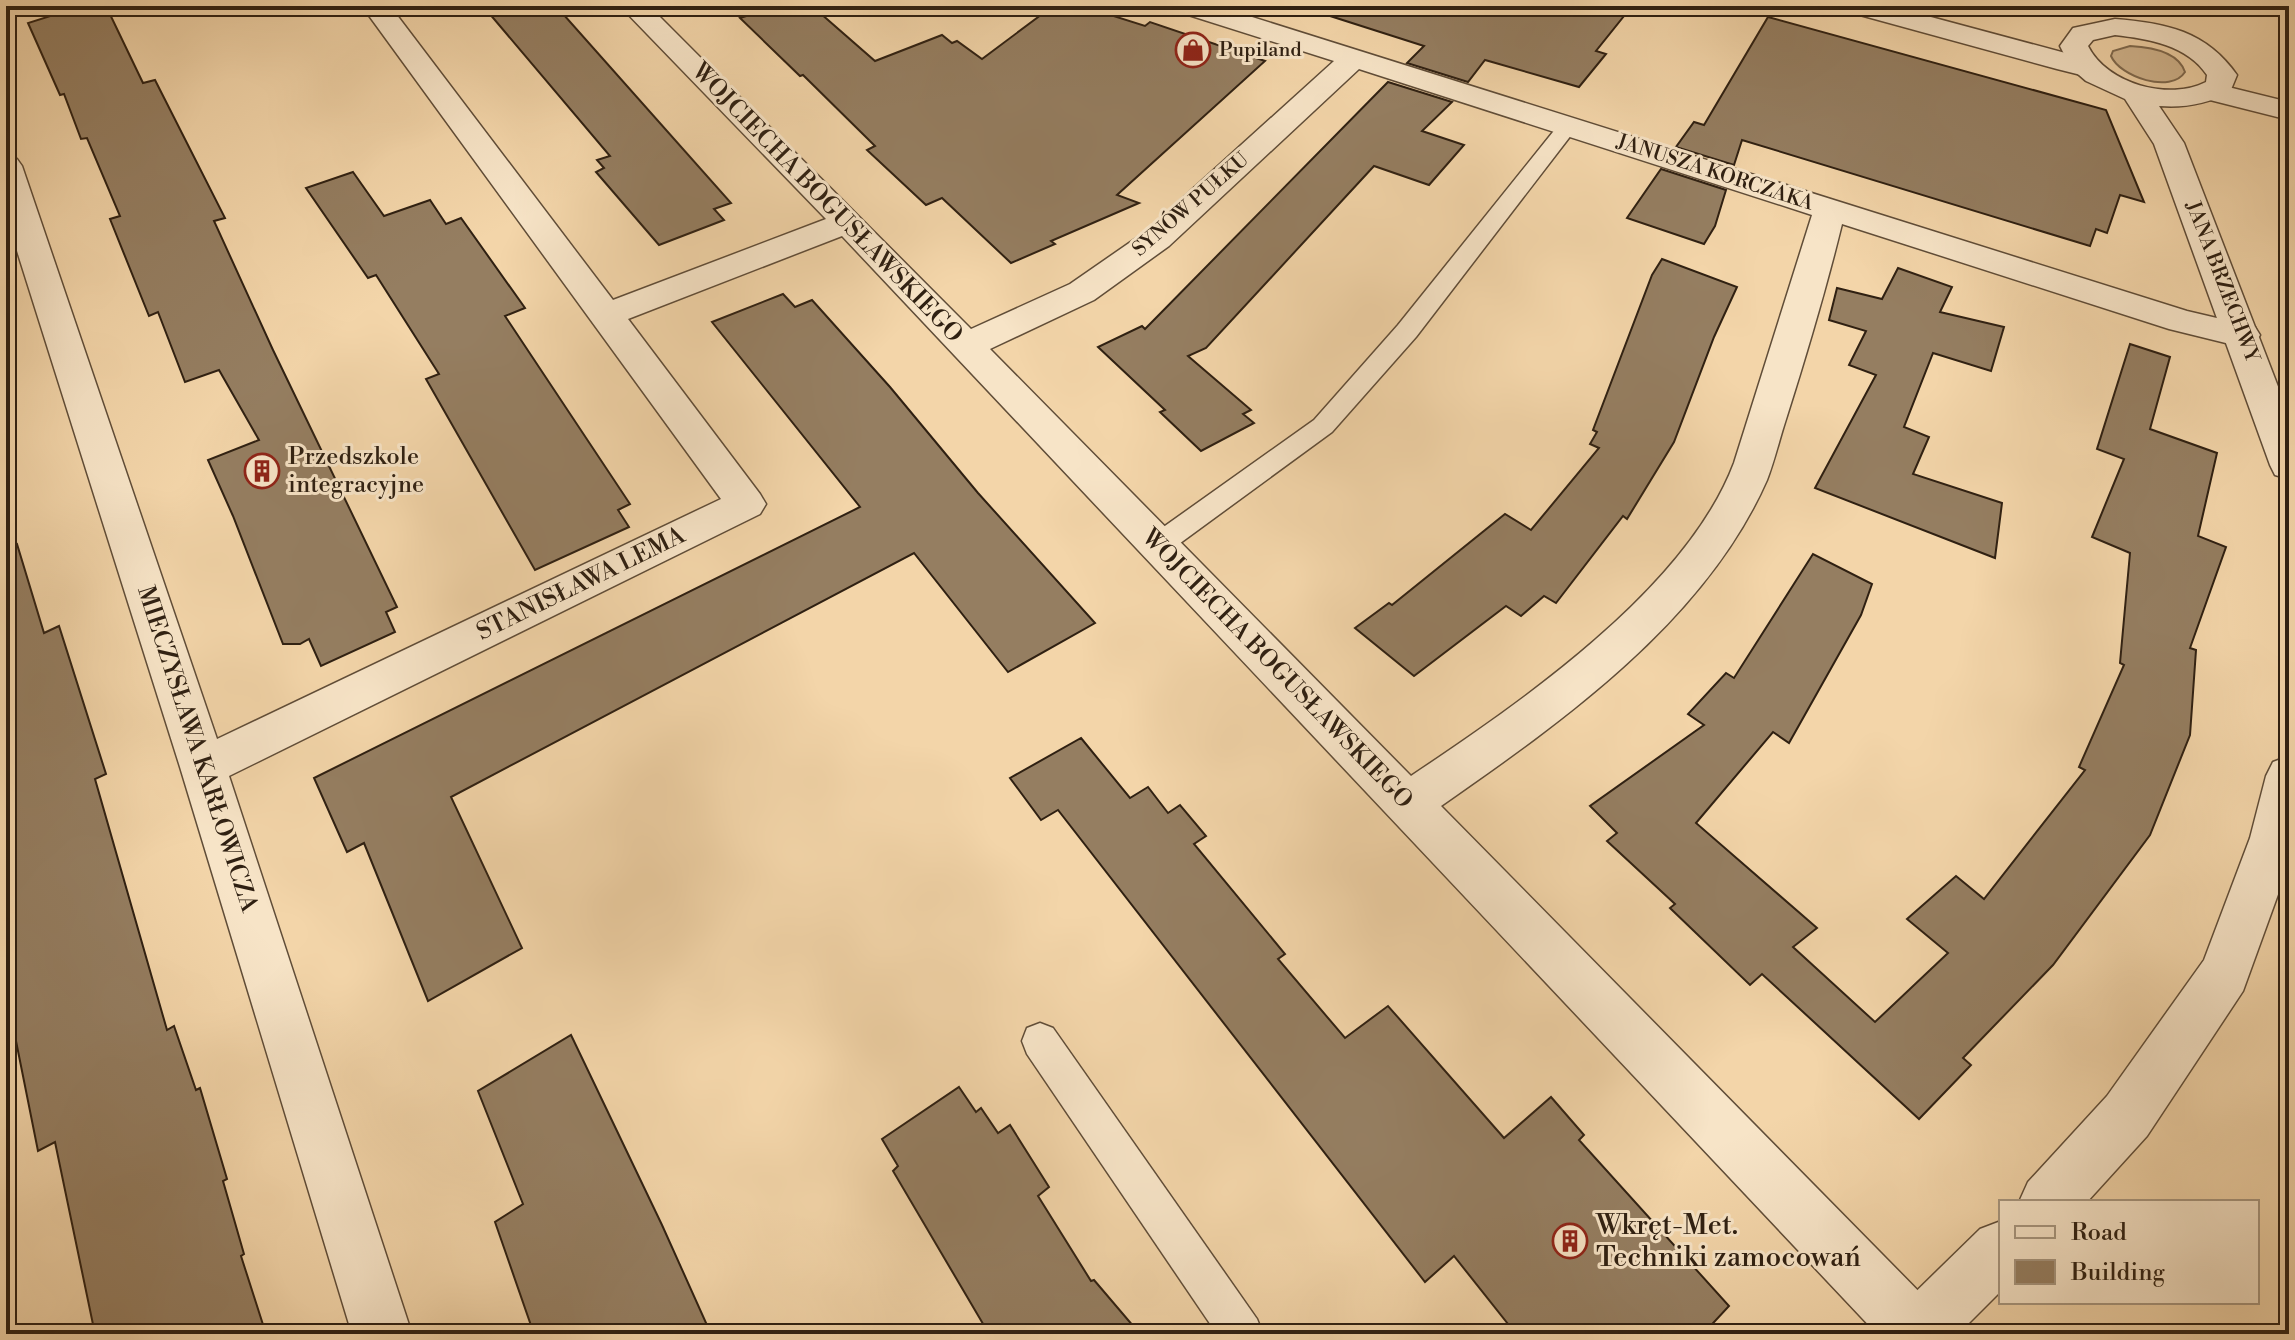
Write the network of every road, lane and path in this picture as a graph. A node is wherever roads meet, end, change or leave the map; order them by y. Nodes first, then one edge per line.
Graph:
1 (376, 6) edge
2 (634, 6) edge
3 (1189, 6) edge
4 (1859, 6) edge
5 (2087, 31) edge
6 (1354, 58) junction
7 (2217, 84) junction
8 (2137, 93) junction
9 (2181, 99) junction
10 (2289, 100) edge
11 (2289, 111) edge
12 (1568, 126) junction
13 (2169, 143) junction
14 (6, 166) edge
15 (1830, 210) junction
16 (847, 222) junction
17 (606, 315) junction
18 (2242, 335) junction
19 (966, 346) junction
20 (2289, 465) edge
21 (1158, 545) junction
22 (203, 767) junction
23 (2289, 776) edge
24 (1407, 804) junction
25 (1040, 1041) dead end
26 (2050, 1200) edge
27 (1999, 1252) edge
28 (1917, 1333) edge
29 (382, 1334) edge
30 (1242, 1334) edge

1 - 17 street, STANISŁAWA LEMA
2 - 16 street, WOJCIECHA BOGUSŁAWSKIEGO
3 - 6 street, JANUSZA KORCZAKA
4 - 5 street
5 - 7 street
5 - 8 street
6 - 12 street, JANUSZA KORCZAKA
6 - 19 street, SYNÓW PUŁKU
7 - 9 street
7 - 10 street
7 - 11 street
8 - 9 street
8 - 13 street, JANA BRZECHWY
9 - 13 street
12 - 15 street, JANUSZA KORCZAKA
12 - 21 lane
13 - 18 street, JANA BRZECHWY
14 - 22 street, MIECZYSŁAWA KARŁOWICZA
15 - 18 street, JANUSZA KORCZAKA
15 - 24 street
16 - 17 street
16 - 19 street, WOJCIECHA BOGUSŁAWSKIEGO
17 - 22 street, STANISŁAWA LEMA
18 - 20 street, JANA BRZECHWY
19 - 21 street, WOJCIECHA BOGUSŁAWSKIEGO
21 - 24 street, WOJCIECHA BOGUSŁAWSKIEGO
22 - 29 street, MIECZYSŁAWA KARŁOWICZA
23 - 26 street
24 - 28 street, WOJCIECHA BOGUSŁAWSKIEGO
25 - 30 lane
27 - 28 street

